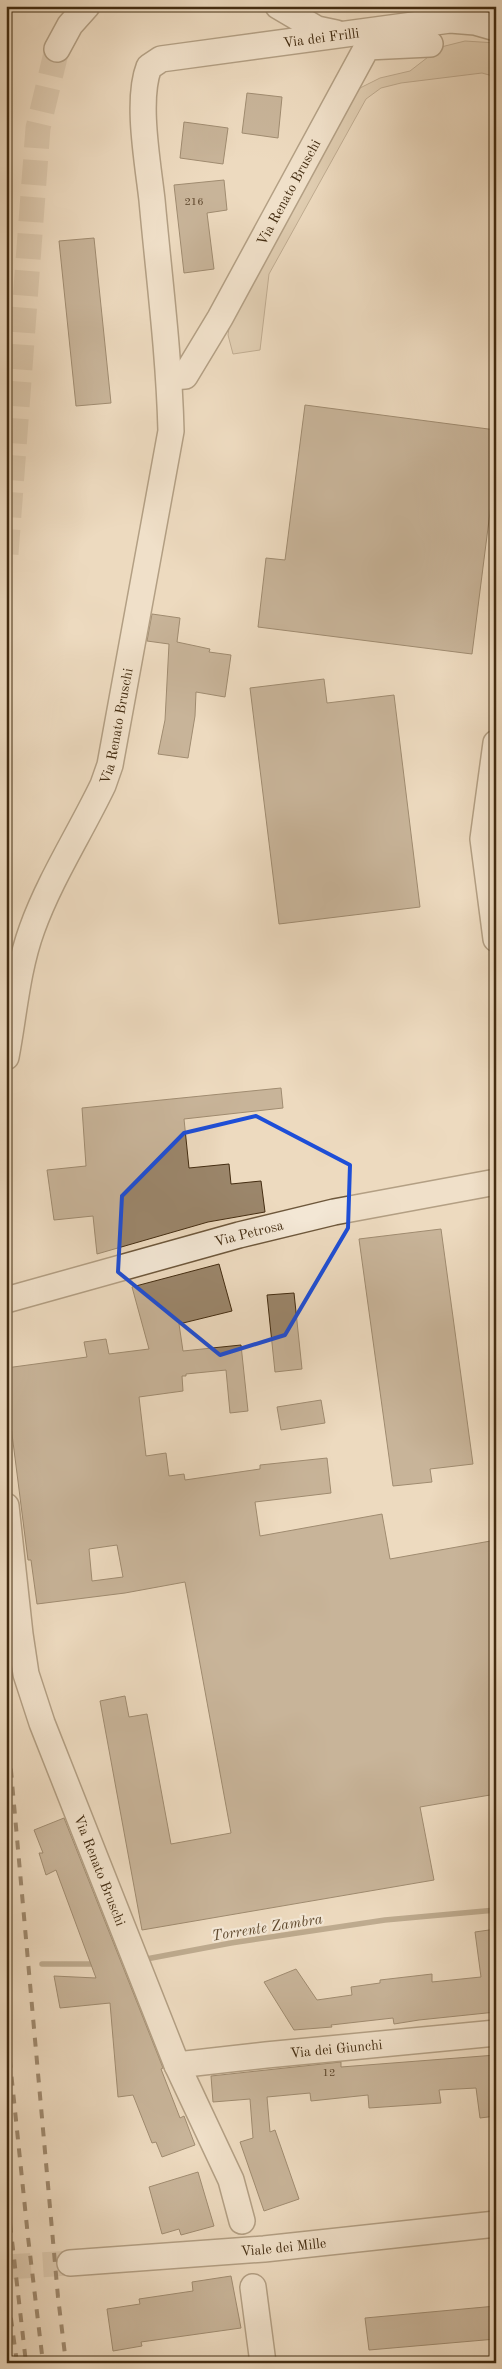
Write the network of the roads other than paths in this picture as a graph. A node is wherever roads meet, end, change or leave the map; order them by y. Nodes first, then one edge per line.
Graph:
1 (87, 6) edge
2 (278, 6) edge
3 (496, 28) edge
4 (342, 33) junction
5 (430, 44) dead end
6 (57, 48) tunnel mouth
7 (149, 67) joint
8 (170, 377) junction
9 (496, 744) edge
10 (496, 939) edge
11 (6, 1057) edge
12 (496, 1182) edge
13 (6, 1300) edge
14 (6, 1506) edge
15 (496, 2033) edge
16 (177, 2065) junction
17 (242, 2221) dead end
18 (496, 2224) edge
19 (70, 2264) tunnel mouth
20 (253, 2287) dead end
21 (263, 2363) edge

1 - 6 street
2 - 4 street
3 - 4 street, Via dei Frilli
4 - 7 street, Via dei Frilli
5 - 8 street, Via Renato Bruschi
7 - 8 street, Via Renato Bruschi
8 - 11 street, Via Renato Bruschi
9 - 10 street
12 - 13 street, Via Petrosa
14 - 16 street, Via Renato Bruschi
15 - 16 street, Via dei Giunchi
16 - 17 street, Via Renato Bruschi
18 - 19 street, Viale dei Mille
20 - 21 street

